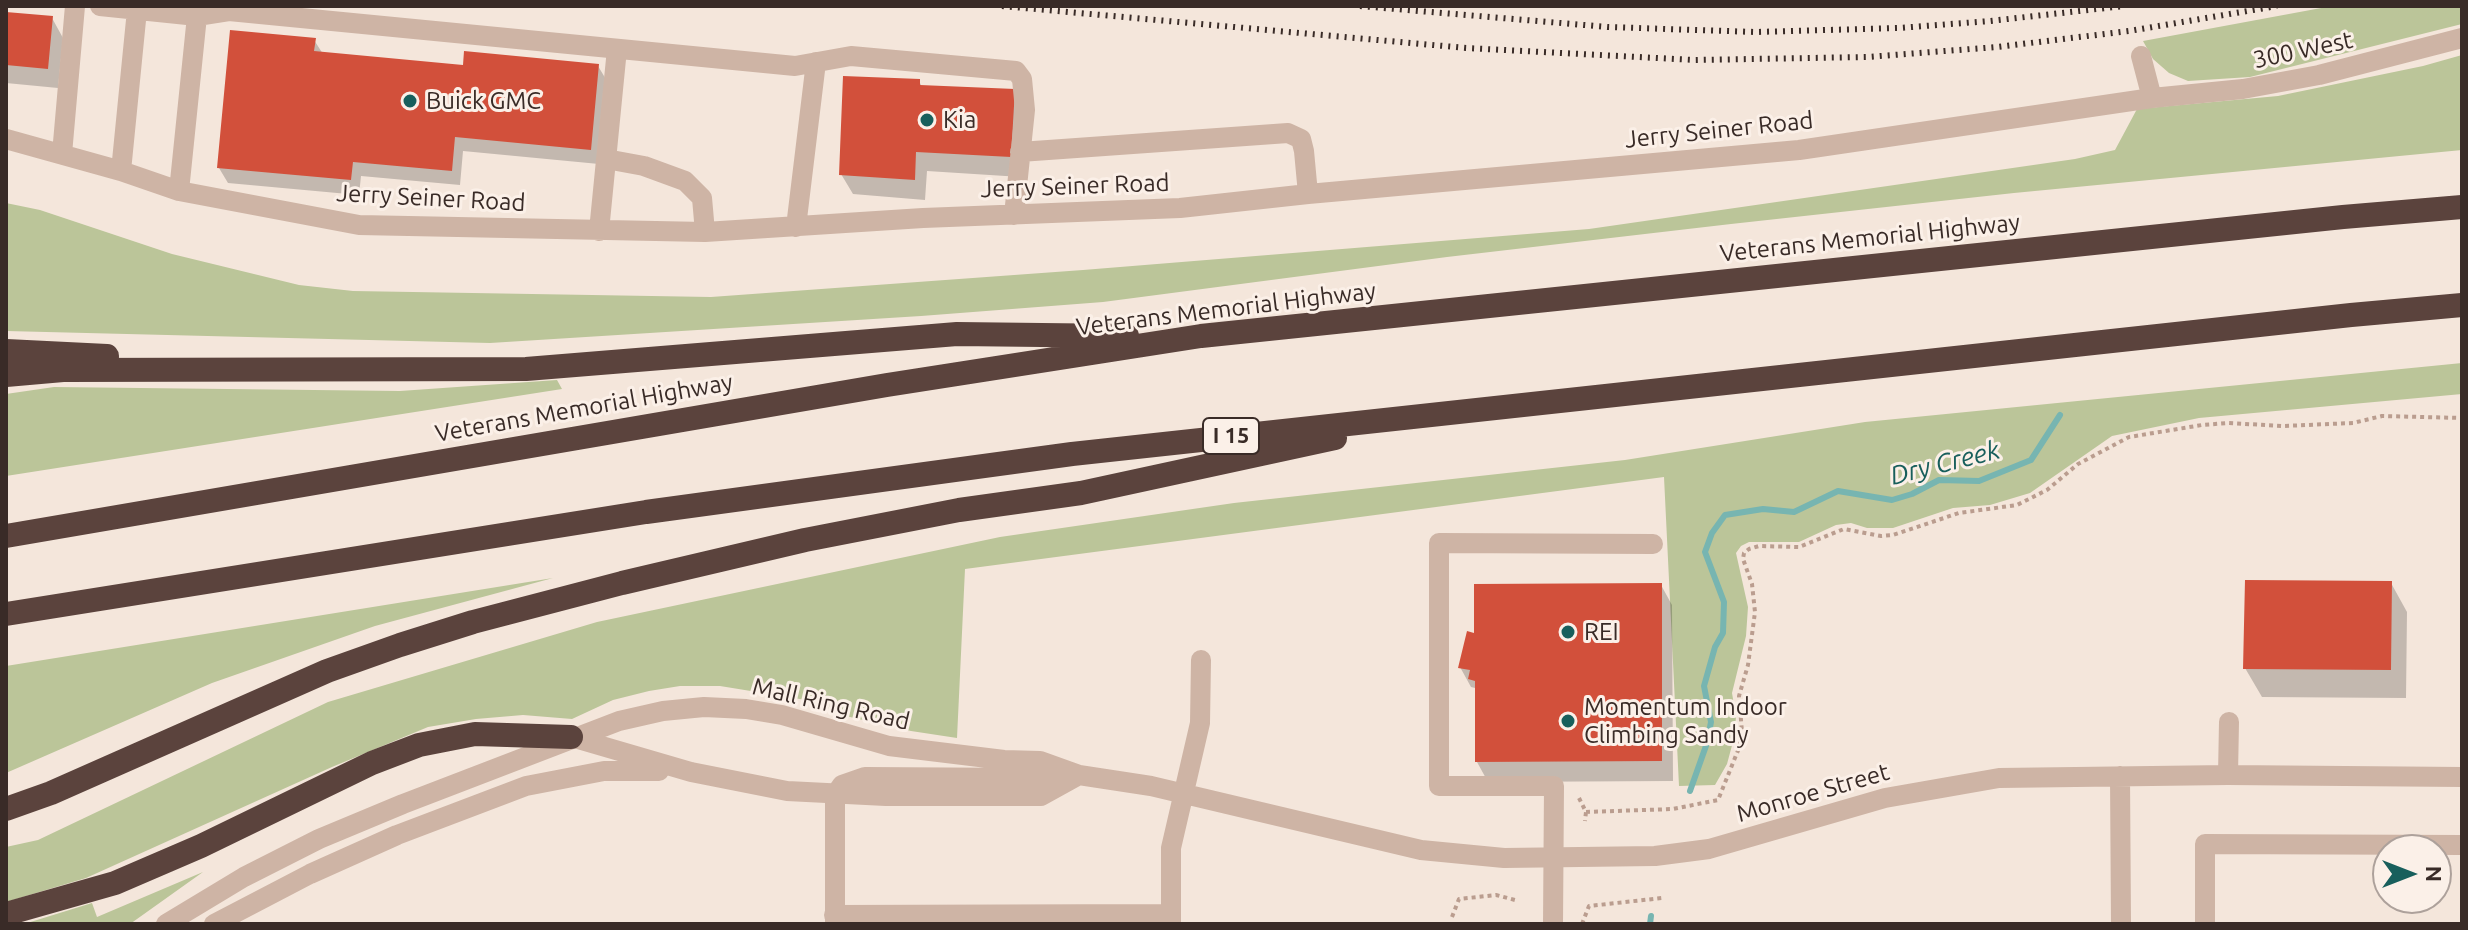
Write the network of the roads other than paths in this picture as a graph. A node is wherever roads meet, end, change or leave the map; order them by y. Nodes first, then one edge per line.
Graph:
1 (75, 6) edge
2 (100, 6) edge
3 (137, 10) junction
4 (197, 16) junction
5 (2462, 38) edge
6 (617, 49) junction
7 (2141, 56) dead end
8 (816, 62) junction
9 (2152, 98) junction
10 (6, 139) edge
11 (1020, 152) junction
12 (62, 154) junction
13 (606, 159) junction
14 (121, 171) junction
15 (179, 191) junction
16 (1308, 194) junction
17 (2462, 207) edge
18 (1014, 215) junction
19 (796, 227) junction
20 (599, 231) junction
21 (705, 232) junction
22 (2462, 305) edge
23 (1201, 336) junction
24 (6, 351) edge
25 (269, 369) junction
26 (6, 375) edge
27 (1462, 411) junction
28 (6, 536) edge
29 (1653, 544) dead end
30 (6, 614) edge
31 (1201, 660) dead end
32 (2229, 722) dead end
33 (571, 737) junction
34 (691, 772) junction
35 (1079, 775) junction
36 (2228, 775) junction
37 (2120, 776) junction
38 (2462, 777) edge
39 (51, 793) junction
40 (1185, 794) junction
41 (835, 795) junction
42 (6, 809) edge
43 (6, 823) edge
44 (2462, 845) edge
45 (1553, 857) junction
46 (6, 914) edge
47 (1171, 919) edge
48 (834, 920) edge
49 (166, 924) edge
50 (214, 924) edge
51 (1553, 924) edge
52 (2121, 924) edge
53 (2205, 924) edge

1 - 12 street
2 - 3 street
3 - 4 street
3 - 14 street
4 - 6 street
4 - 15 street
5 - 9 street, 300 West
6 - 8 street
6 - 13 street
7 - 9 street
8 - 11 street
8 - 19 street
9 - 16 street, Jerry Seiner Road
10 - 12 street, Jerry Seiner Road
11 - 16 street
11 - 18 street
12 - 14 street, Jerry Seiner Road
13 - 20 street
13 - 21 street
14 - 15 street, Jerry Seiner Road
15 - 20 street, Jerry Seiner Road
16 - 18 street, Jerry Seiner Road
17 - 23 highway, Veterans Memorial Highway
18 - 19 street, Jerry Seiner Road
19 - 21 street, Jerry Seiner Road
20 - 21 street, Jerry Seiner Road
22 - 27 highway, I 15
23 - 25 highway
23 - 28 highway, Veterans Memorial Highway
24 - 25 highway
25 - 26 highway
27 - 30 highway, I 15
27 - 39 highway
29 - 45 street
31 - 40 street
32 - 36 street
33 - 34 street
33 - 35 street, Mall Ring Road
33 - 46 highway
33 - 49 street, Mall Ring Road
34 - 41 street
34 - 50 street
35 - 40 street, Mall Ring Road
35 - 41 street
36 - 37 street, Monroe Street
36 - 38 street, Monroe Street
37 - 45 street, Monroe Street
37 - 52 street
39 - 42 highway
39 - 43 highway
40 - 45 street, Monroe Street
40 - 47 street
41 - 48 street
44 - 53 street
45 - 51 street
47 - 48 street

